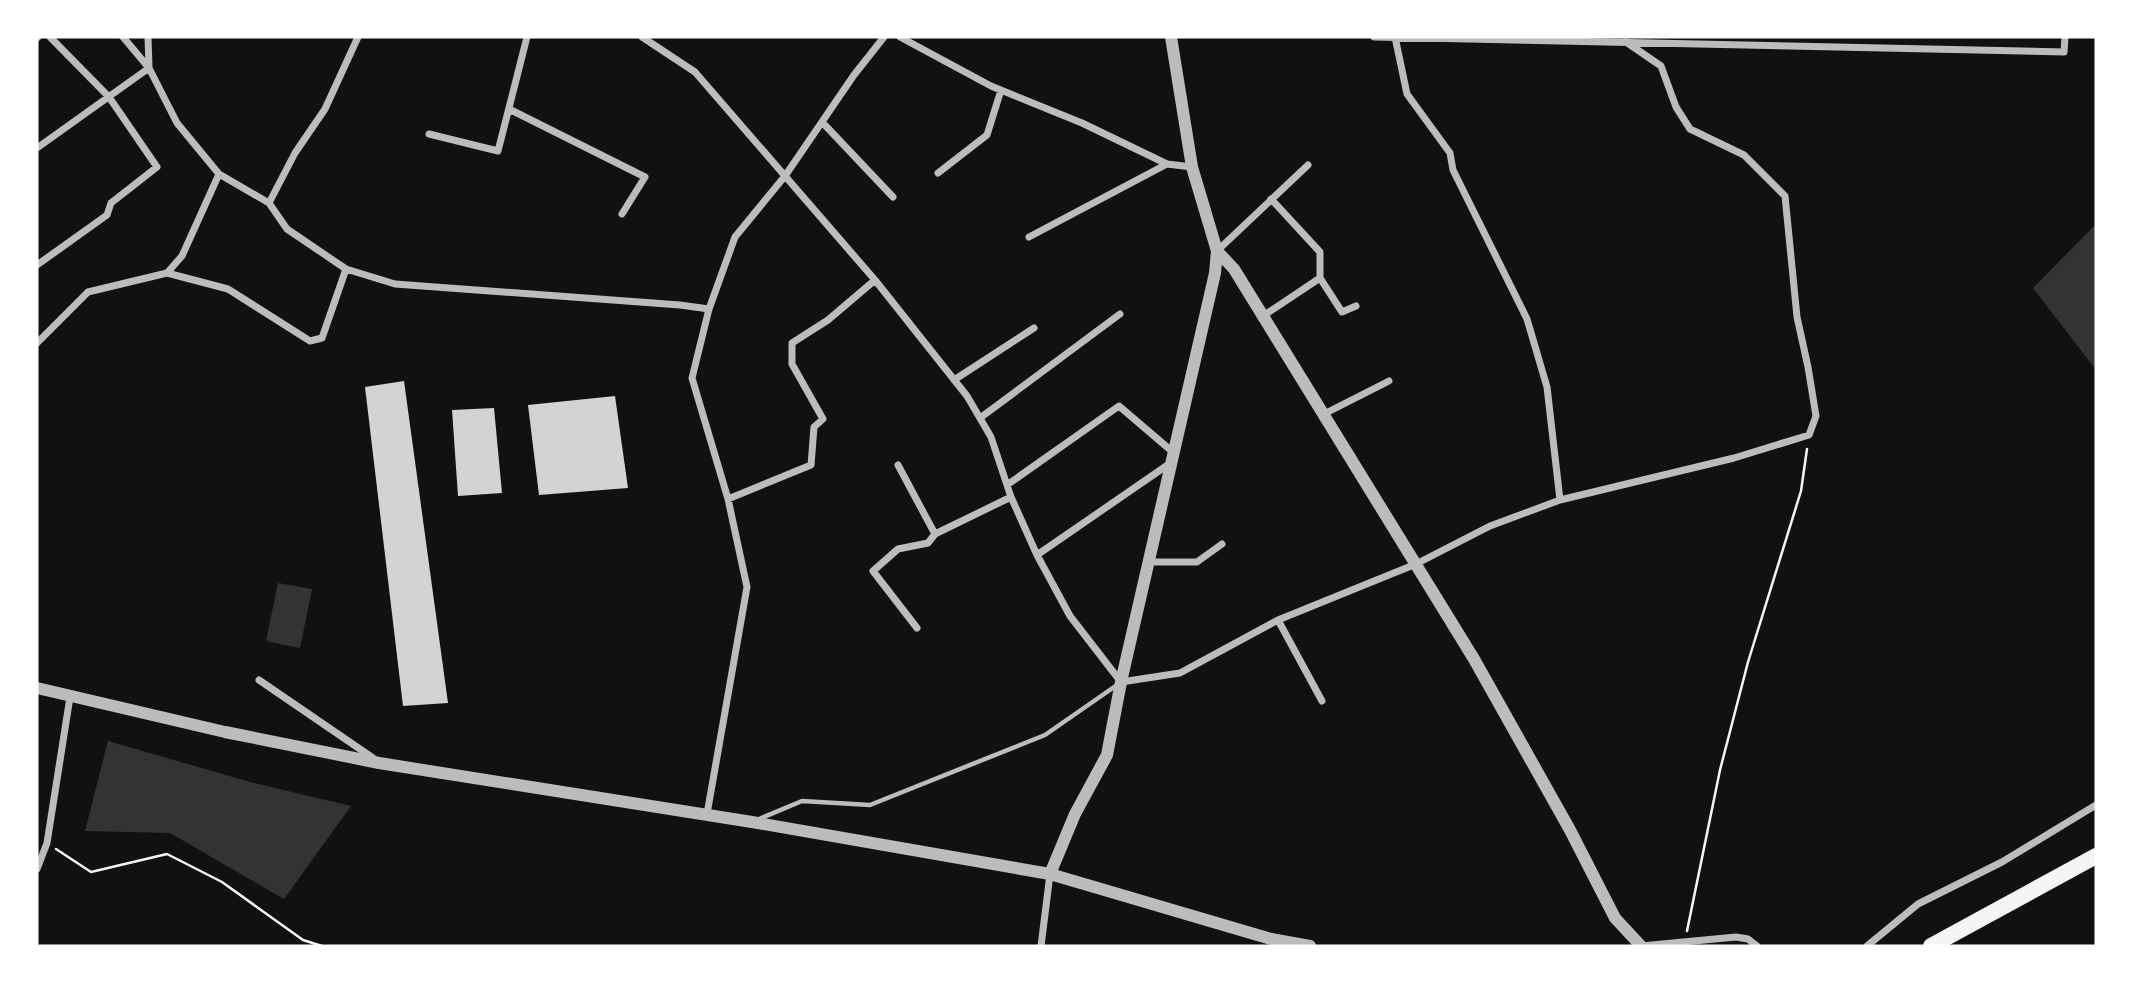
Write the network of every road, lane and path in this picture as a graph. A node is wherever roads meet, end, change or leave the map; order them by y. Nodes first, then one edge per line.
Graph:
1 (50, 37) edge
2 (123, 37) edge
3 (148, 37) edge
4 (358, 37) edge
5 (527, 37) edge
6 (642, 37) edge
7 (884, 37) edge
8 (900, 37) edge
9 (1171, 37) edge
10 (1374, 37) edge
11 (1395, 37) edge
12 (2065, 37) edge
13 (1626, 42) junction
14 (149, 68) junction
15 (1001, 90) junction
16 (109, 97) junction
17 (509, 109) junction
18 (822, 122) junction
19 (429, 134) dead end
20 (37, 148) edge
21 (1167, 164) junction
22 (1308, 165) dead end
23 (1192, 167) junction
24 (938, 173) dead end
25 (219, 174) junction
26 (785, 176) junction
27 (893, 197) dead end
28 (1271, 200) junction
29 (270, 203) junction
30 (622, 214) dead end
31 (1029, 237) dead end
32 (1217, 251) junction
33 (37, 265) edge
34 (346, 268) junction
35 (167, 273) junction
36 (1320, 278) junction
37 (875, 280) junction
38 (1356, 306) dead end
39 (709, 309) junction
40 (1120, 313) dead end
41 (1263, 316) junction
42 (1034, 328) dead end
43 (37, 343) edge
44 (954, 380) junction
45 (1389, 381) dead end
46 (1324, 414) junction
47 (980, 418) junction
48 (1810, 435) junction
49 (1174, 457) junction
50 (898, 466) dead end
51 (1007, 485) junction
52 (1011, 497) junction
53 (728, 499) junction
54 (1560, 500) junction
55 (935, 534) junction
56 (1222, 544) dead end
57 (1037, 555) junction
58 (1149, 562) junction
59 (1416, 564) junction
60 (1278, 620) junction
61 (916, 628) dead end
62 (260, 680) dead end
63 (1121, 682) junction
64 (37, 688) edge
65 (70, 697) junction
66 (1322, 701) dead end
67 (379, 763) junction
68 (2096, 804) edge
69 (708, 814) junction
70 (752, 822) junction
71 (47, 843) junction
72 (2096, 856) edge
73 (37, 869) edge
74 (1050, 874) junction
75 (1685, 942) junction
76 (322, 946) edge
77 (1041, 946) edge
78 (1310, 946) edge
79 (1641, 946) edge
80 (1756, 946) edge
81 (1867, 946) edge
82 (1931, 946) edge

1 - 16 street
2 - 14 street
3 - 14 street
4 - 29 street
5 - 17 street
6 - 26 street
7 - 18 street
8 - 15 street
9 - 23 street
10 - 11 street
11 - 13 street
11 - 54 street
12 - 13 street
13 - 48 street
14 - 16 street
14 - 25 street
15 - 21 street
15 - 24 street
16 - 20 street
16 - 33 street
17 - 19 street
17 - 30 street
18 - 26 street
18 - 27 street
21 - 23 street
21 - 31 street
22 - 28 street
23 - 32 street
25 - 29 street
25 - 35 street
26 - 37 street
26 - 39 street
28 - 32 street
28 - 36 street
29 - 34 street
32 - 41 street
32 - 49 street
34 - 35 street
34 - 39 street
35 - 43 street
36 - 38 street
36 - 41 street
37 - 44 street
37 - 53 street
39 - 53 street
40 - 47 street
41 - 46 street
42 - 44 street
44 - 47 street
45 - 46 street
46 - 59 street
47 - 51 street
48 - 54 street
48 - 75 path
49 - 51 street
49 - 57 street
49 - 58 street
50 - 55 street
51 - 52 street
52 - 55 street
52 - 57 street
53 - 69 street
54 - 59 street
55 - 61 street
56 - 58 street
57 - 63 street
58 - 63 street
59 - 60 street
59 - 79 street
60 - 63 street
60 - 66 street
62 - 67 street
63 - 70 lane
63 - 74 street
64 - 65 street
65 - 67 street
65 - 71 street
67 - 69 street
68 - 81 street
69 - 70 street
70 - 74 street
71 - 73 street
71 - 76 path
72 - 82 highway
74 - 77 street
74 - 78 street
75 - 79 street
75 - 80 street

